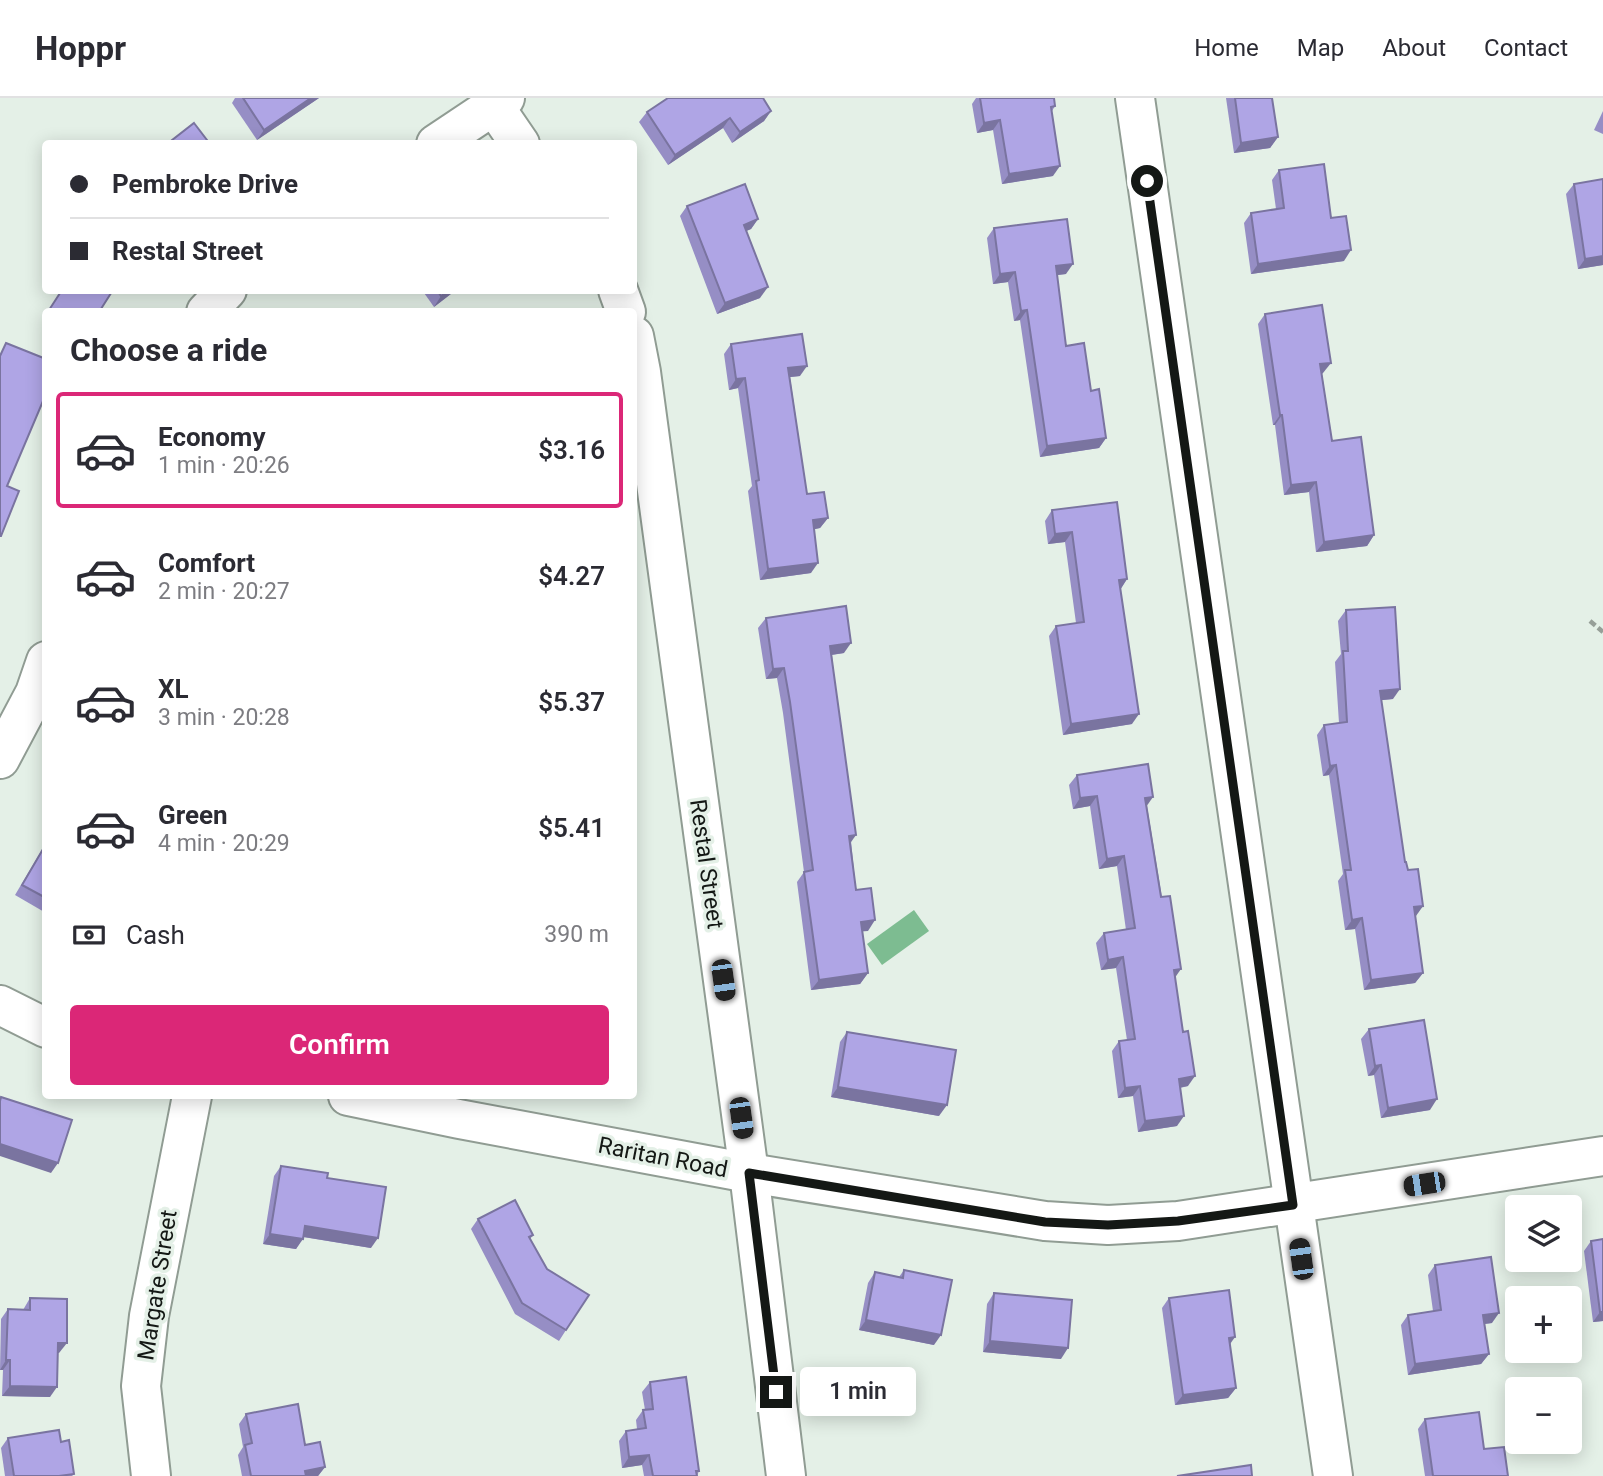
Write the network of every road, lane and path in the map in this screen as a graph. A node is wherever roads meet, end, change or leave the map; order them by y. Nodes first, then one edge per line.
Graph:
1 (1135, 98) edge
2 (499, 102) edge
3 (442, 140) edge
4 (518, 140) edge
5 (223, 294) edge
6 (210, 308) edge
7 (637, 353) edge
8 (1590, 621) dead end
9 (1603, 632) edge
10 (42, 673) edge
11 (0, 759) edge
12 (0, 1005) edge
13 (42, 1026) edge
14 (191, 1099) edge
15 (362, 1099) edge
16 (1603, 1156) edge
17 (749, 1173) junction
18 (1293, 1205) junction
19 (151, 1476) edge
20 (786, 1476) edge
21 (1333, 1476) edge

1 - 18 street
2 - 3 street
2 - 4 street
5 - 6 street
7 - 17 street, Restal Street
8 - 9 path
10 - 11 street
12 - 13 street
14 - 19 street, Margate Street
15 - 17 street, Raritan Road
16 - 18 street, Raritan Road
17 - 18 street, Raritan Road
17 - 20 street, Restal Street
18 - 21 street

